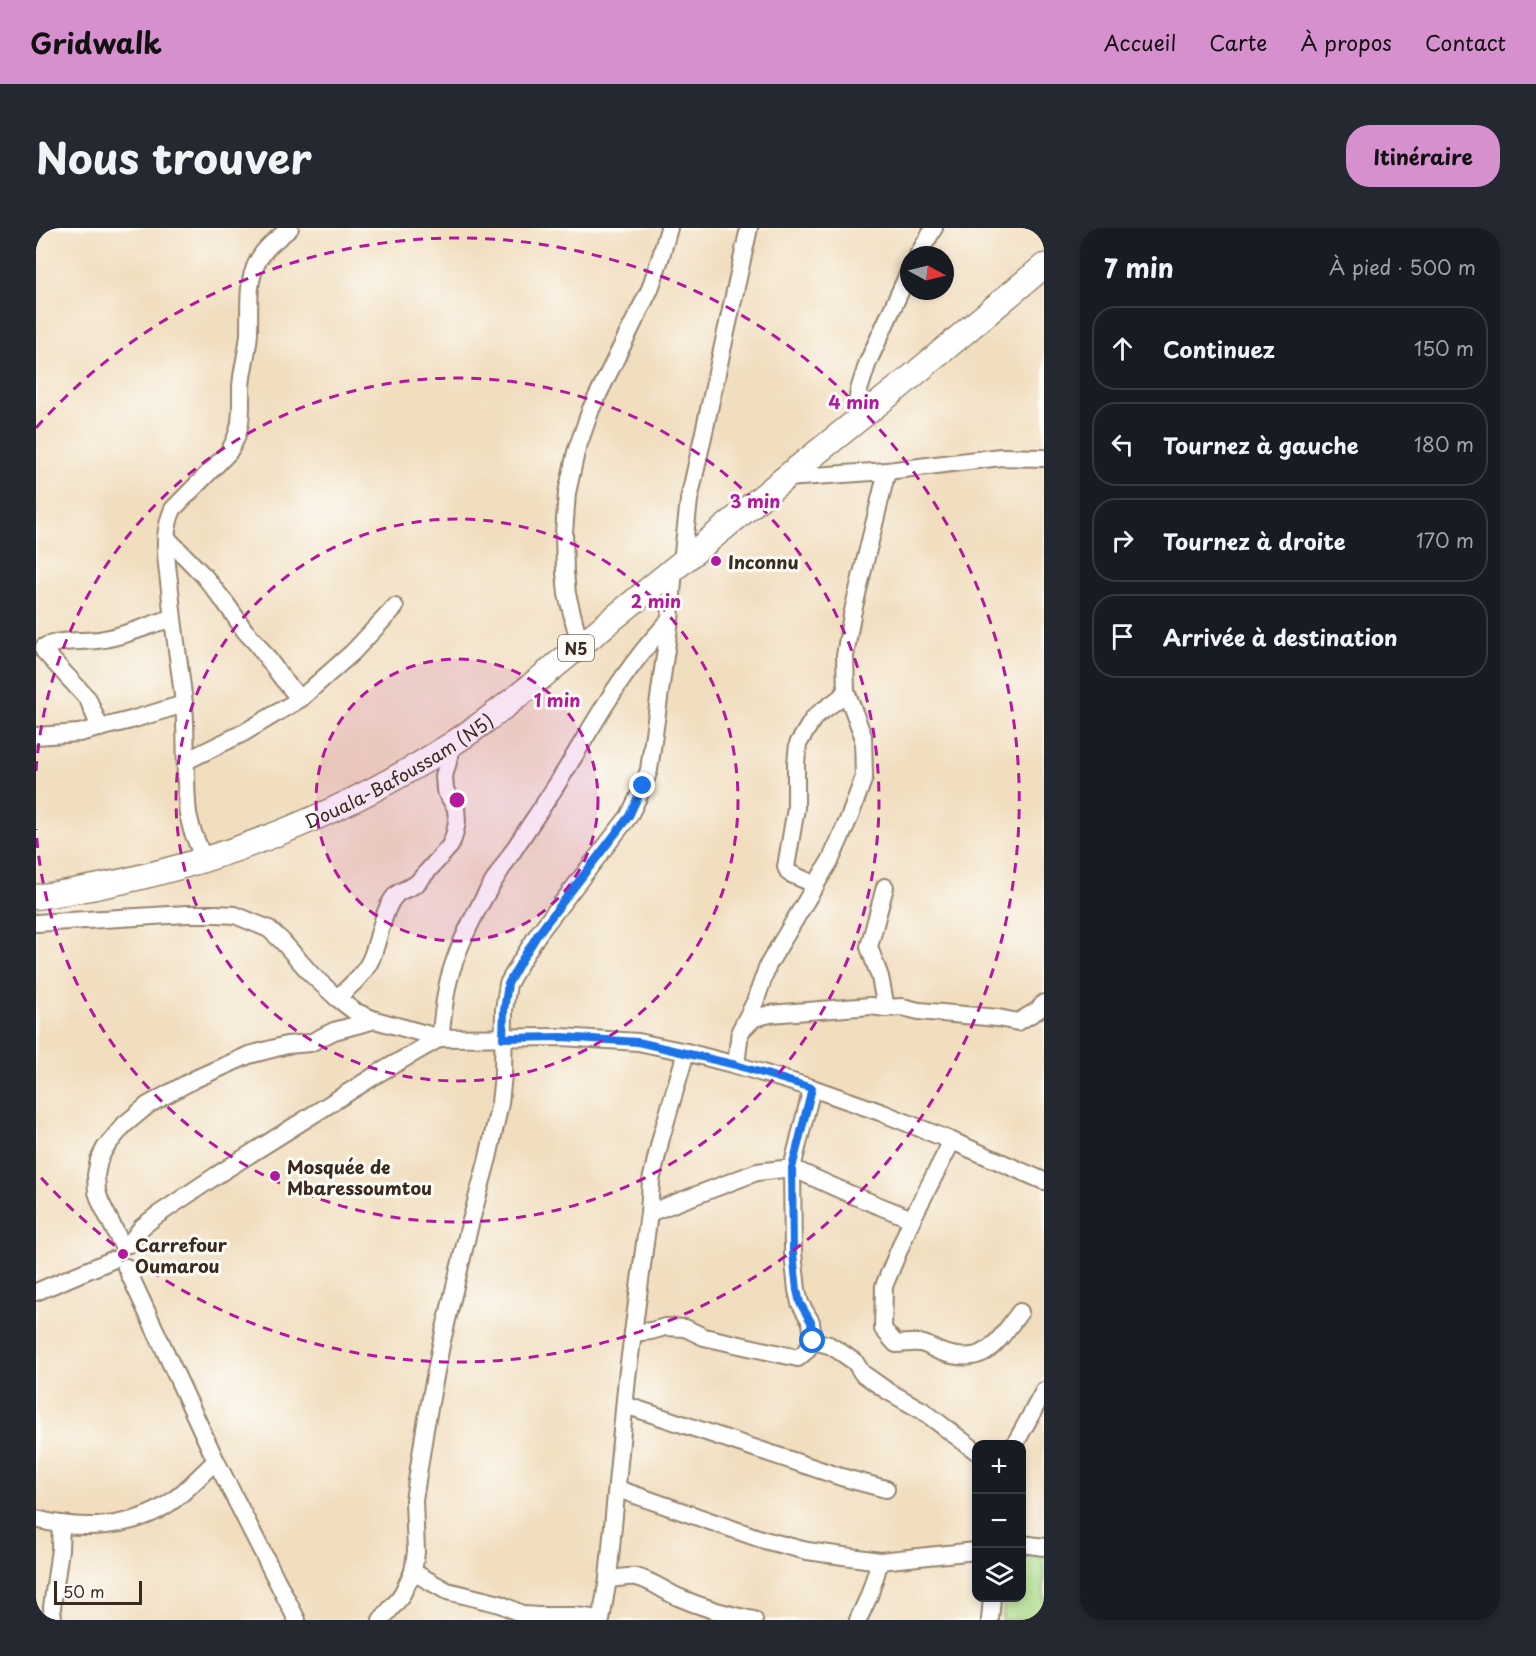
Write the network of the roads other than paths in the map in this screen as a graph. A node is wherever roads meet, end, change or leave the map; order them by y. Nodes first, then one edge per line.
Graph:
1 (290, 228) edge
2 (669, 228) edge
3 (749, 228) edge
4 (934, 228) edge
5 (923, 246) edge
6 (1044, 266) edge
7 (900, 292) edge
8 (855, 422) junction
9 (1044, 458) edge
10 (887, 471) junction
11 (785, 478) junction
12 (166, 537) junction
13 (678, 565) junction
14 (395, 608) dead end
15 (172, 618) junction
16 (670, 620) junction
17 (580, 645) junction
18 (846, 691) junction
19 (300, 699) junction
20 (184, 704) junction
21 (100, 728) junction
22 (36, 736) edge
23 (453, 744) junction
24 (186, 761) junction
25 (204, 860) junction
26 (816, 885) junction
27 (885, 887) dead end
28 (36, 897) edge
29 (36, 923) edge
30 (337, 998) junction
31 (1044, 1003) edge
32 (886, 1008) junction
33 (375, 1020) junction
34 (740, 1031) junction
35 (440, 1038) junction
36 (503, 1038) junction
37 (686, 1052) junction
38 (736, 1065) junction
39 (812, 1088) junction
40 (952, 1141) junction
41 (792, 1168) junction
42 (1044, 1181) edge
43 (649, 1213) junction
44 (912, 1219) junction
45 (125, 1243) junction
46 (119, 1264) junction
47 (36, 1292) edge
48 (1020, 1312) dead end
49 (633, 1333) junction
50 (813, 1341) junction
51 (1044, 1391) edge
52 (625, 1405) junction
53 (1018, 1440) edge
54 (972, 1448) edge
55 (216, 1461) junction
56 (618, 1489) junction
57 (886, 1489) dead end
58 (36, 1519) edge
59 (61, 1524) junction
60 (1026, 1545) edge
61 (1044, 1547) edge
62 (972, 1551) edge
63 (880, 1561) junction
64 (413, 1572) junction
65 (608, 1579) junction
66 (992, 1602) edge
67 (524, 1617) edge
68 (601, 1619) edge
69 (53, 1620) edge
70 (297, 1620) edge
71 (381, 1620) edge
72 (754, 1620) edge
73 (858, 1620) edge
74 (990, 1620) edge

1 - 12 street
2 - 17 street
3 - 13 street
4 - 5 street
6 - 8 highway, Douala-Bafoussam (N5) / N5
7 - 8 street
8 - 11 highway, Douala-Bafoussam (N5) / N5
9 - 10 street
10 - 11 street
10 - 18 street
11 - 13 highway, Douala-Bafoussam (N5) / N5
12 - 15 street
12 - 19 street
13 - 16 street
13 - 17 highway, Douala-Bafoussam (N5) / N5
14 - 19 street
15 - 20 street
15 - 21 street
16 - 35 street
16 - 36 street
17 - 23 highway, Douala-Bafoussam (N5) / N5
18 - 26 street
18 - 26 street
19 - 24 street
20 - 21 street
20 - 24 street
21 - 22 street
23 - 25 highway, Douala-Bafoussam (N5) / N5
23 - 30 street
24 - 25 street
25 - 28 highway, Douala-Bafoussam (N5) / N5
26 - 34 street
27 - 32 street
29 - 30 street
30 - 33 street
31 - 32 street
32 - 34 street
33 - 35 street
33 - 45 street
34 - 38 street
35 - 36 street
35 - 45 street
36 - 37 street
36 - 64 street
37 - 38 street
37 - 43 street
38 - 39 street
39 - 40 street
39 - 41 street
40 - 42 street
40 - 44 street
41 - 43 street
41 - 44 street
41 - 50 street
43 - 49 street
44 - 48 street
45 - 46 street
46 - 47 street
46 - 55 street
49 - 50 street
49 - 52 street
50 - 54 street
51 - 53 street
52 - 56 street
52 - 57 street
55 - 59 street
55 - 70 street
56 - 63 street
56 - 65 street
58 - 59 street
59 - 69 street
60 - 61 street
62 - 63 street
63 - 73 street
64 - 67 street
64 - 71 street
65 - 68 street
65 - 72 street
66 - 74 street
67 - 68 street

